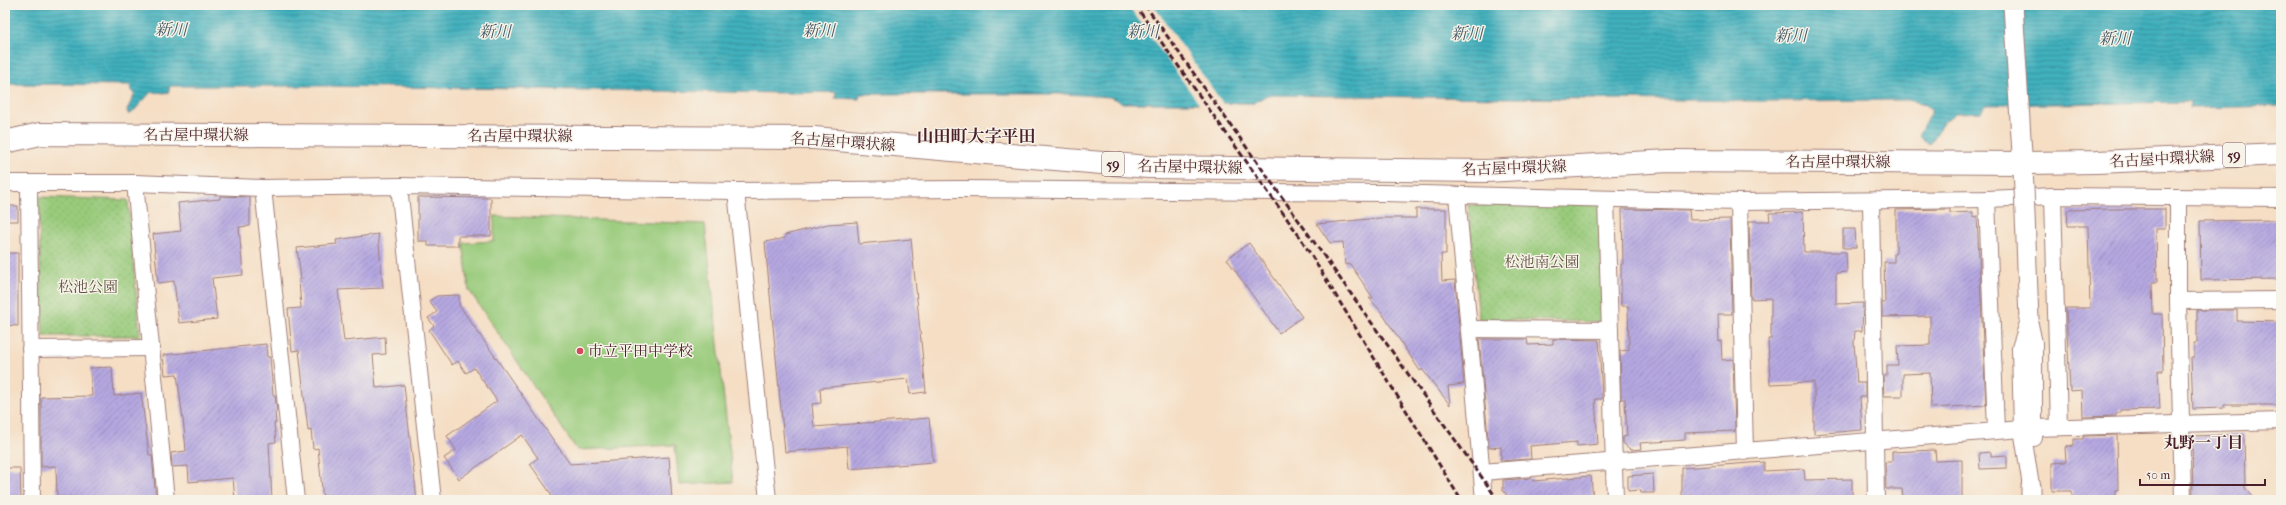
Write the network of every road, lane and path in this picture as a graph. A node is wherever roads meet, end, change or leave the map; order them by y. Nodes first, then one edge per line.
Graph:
1 (2013, 5) edge
2 (40, 134) junction
3 (5, 135) edge
4 (5, 142) edge
5 (2281, 154) edge
6 (2022, 156) junction
7 (5, 183) edge
8 (29, 183) junction
9 (135, 183) junction
10 (399, 186) junction
11 (263, 188) junction
12 (736, 191) junction
13 (1457, 195) junction
14 (2053, 196) junction
15 (2178, 197) junction
16 (2281, 198) edge
17 (1606, 199) junction
18 (1988, 199) junction
19 (1871, 201) junction
20 (1739, 202) junction
21 (2281, 300) edge
22 (2178, 301) junction
23 (2028, 320) joint
24 (1469, 329) junction
25 (1610, 330) junction
26 (152, 348) junction
27 (30, 349) junction
28 (2281, 421) edge
29 (2182, 424) junction
30 (2059, 427) junction
31 (2028, 428) junction
32 (1996, 430) junction
33 (1874, 440) junction
34 (1745, 452) junction
35 (1613, 460) junction
36 (1482, 472) junction
37 (2031, 493) edge
38 (32, 500) edge
39 (166, 500) edge
40 (296, 500) edge
41 (433, 500) edge
42 (768, 500) edge
43 (1484, 500) edge
44 (1615, 500) edge
45 (1876, 500) edge
46 (2183, 500) edge

1 - 6 street
2 - 3 main road
2 - 4 main road, 名古屋中環状線 / 59
2 - 6 main road, 名古屋中環状線 / 59
5 - 6 main road, 名古屋中環状線 / 59
6 - 23 street, bridge
7 - 8 street
8 - 9 street
8 - 27 street
9 - 11 street
9 - 26 street
10 - 11 street
10 - 12 street
10 - 41 street
11 - 40 street
12 - 13 street
12 - 42 street
13 - 17 street
13 - 24 street
14 - 15 street
14 - 18 street
14 - 30 street
15 - 16 street
15 - 22 street
17 - 20 street
17 - 25 street
18 - 19 street
18 - 32 street
19 - 20 street
19 - 33 street
20 - 34 street
21 - 22 street
22 - 29 street
23 - 31 street
24 - 25 street
24 - 36 street
25 - 35 street
26 - 27 street
26 - 39 street
27 - 38 street
28 - 29 street
29 - 30 street
29 - 46 street
30 - 31 street
31 - 32 street
31 - 37 street
32 - 33 street
33 - 34 street
33 - 45 street
34 - 35 street
35 - 36 street
35 - 44 street
36 - 43 street

